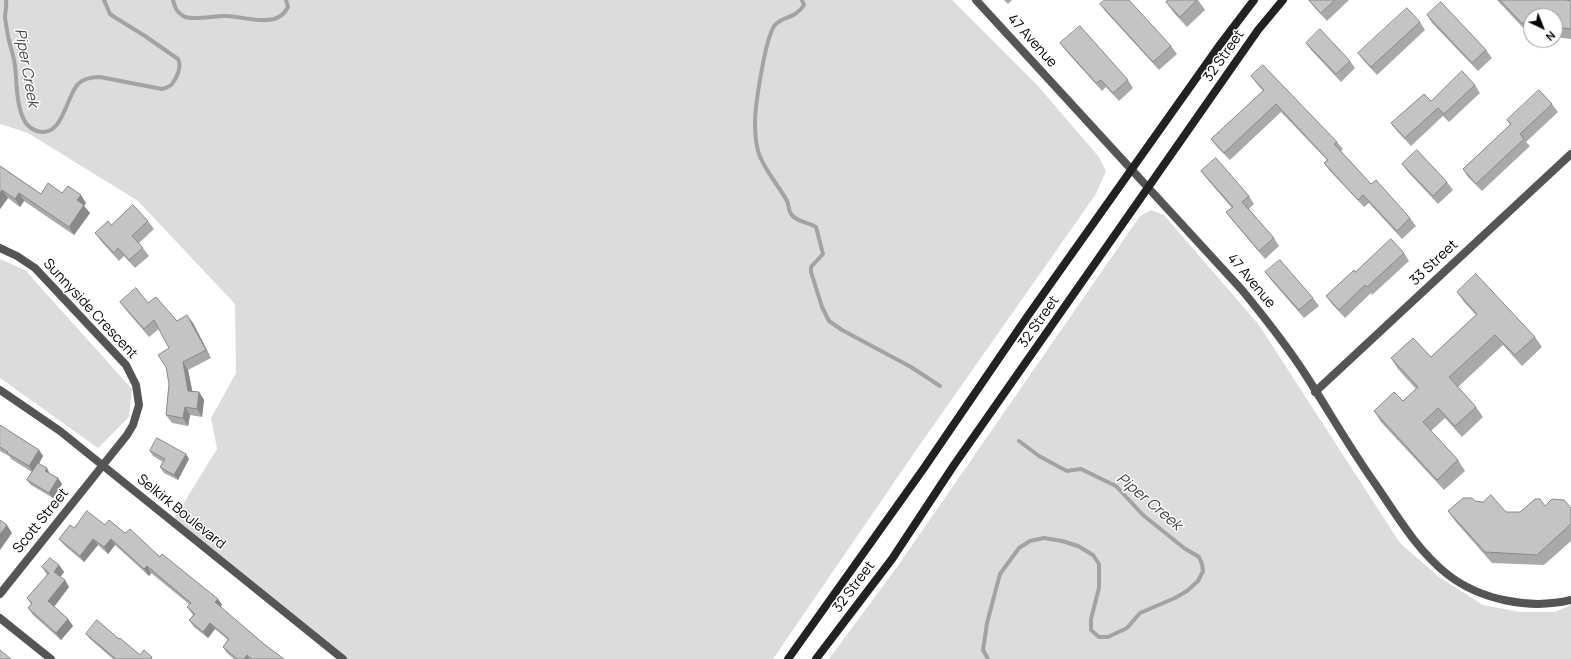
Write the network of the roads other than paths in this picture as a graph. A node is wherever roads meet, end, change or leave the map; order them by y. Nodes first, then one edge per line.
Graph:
1 (976, 0) edge
2 (1254, 0) edge
3 (1283, 0) edge
4 (1571, 154) edge
5 (1132, 170) junction
6 (1148, 187) junction
7 (0, 248) edge
8 (0, 390) edge
9 (1316, 392) junction
10 (103, 465) junction
11 (0, 594) edge
12 (1571, 600) edge
13 (0, 618) edge
14 (50, 659) edge
15 (343, 659) edge
16 (788, 659) edge
17 (816, 659) edge

1 - 5 street, 47 Avenue
2 - 5 main road, 32 Street
3 - 6 main road, 32 Street
4 - 9 street, 33 Street
5 - 6 street, 47 Avenue
5 - 16 main road, 32 Street
6 - 9 street, 47 Avenue
6 - 17 main road, 32 Street
7 - 10 street, Sunnyside Crescent
8 - 10 street, Selkirk Boulevard
9 - 12 street, 47 Avenue
10 - 11 street, Scott Street
10 - 15 street, Selkirk Boulevard
13 - 14 street

